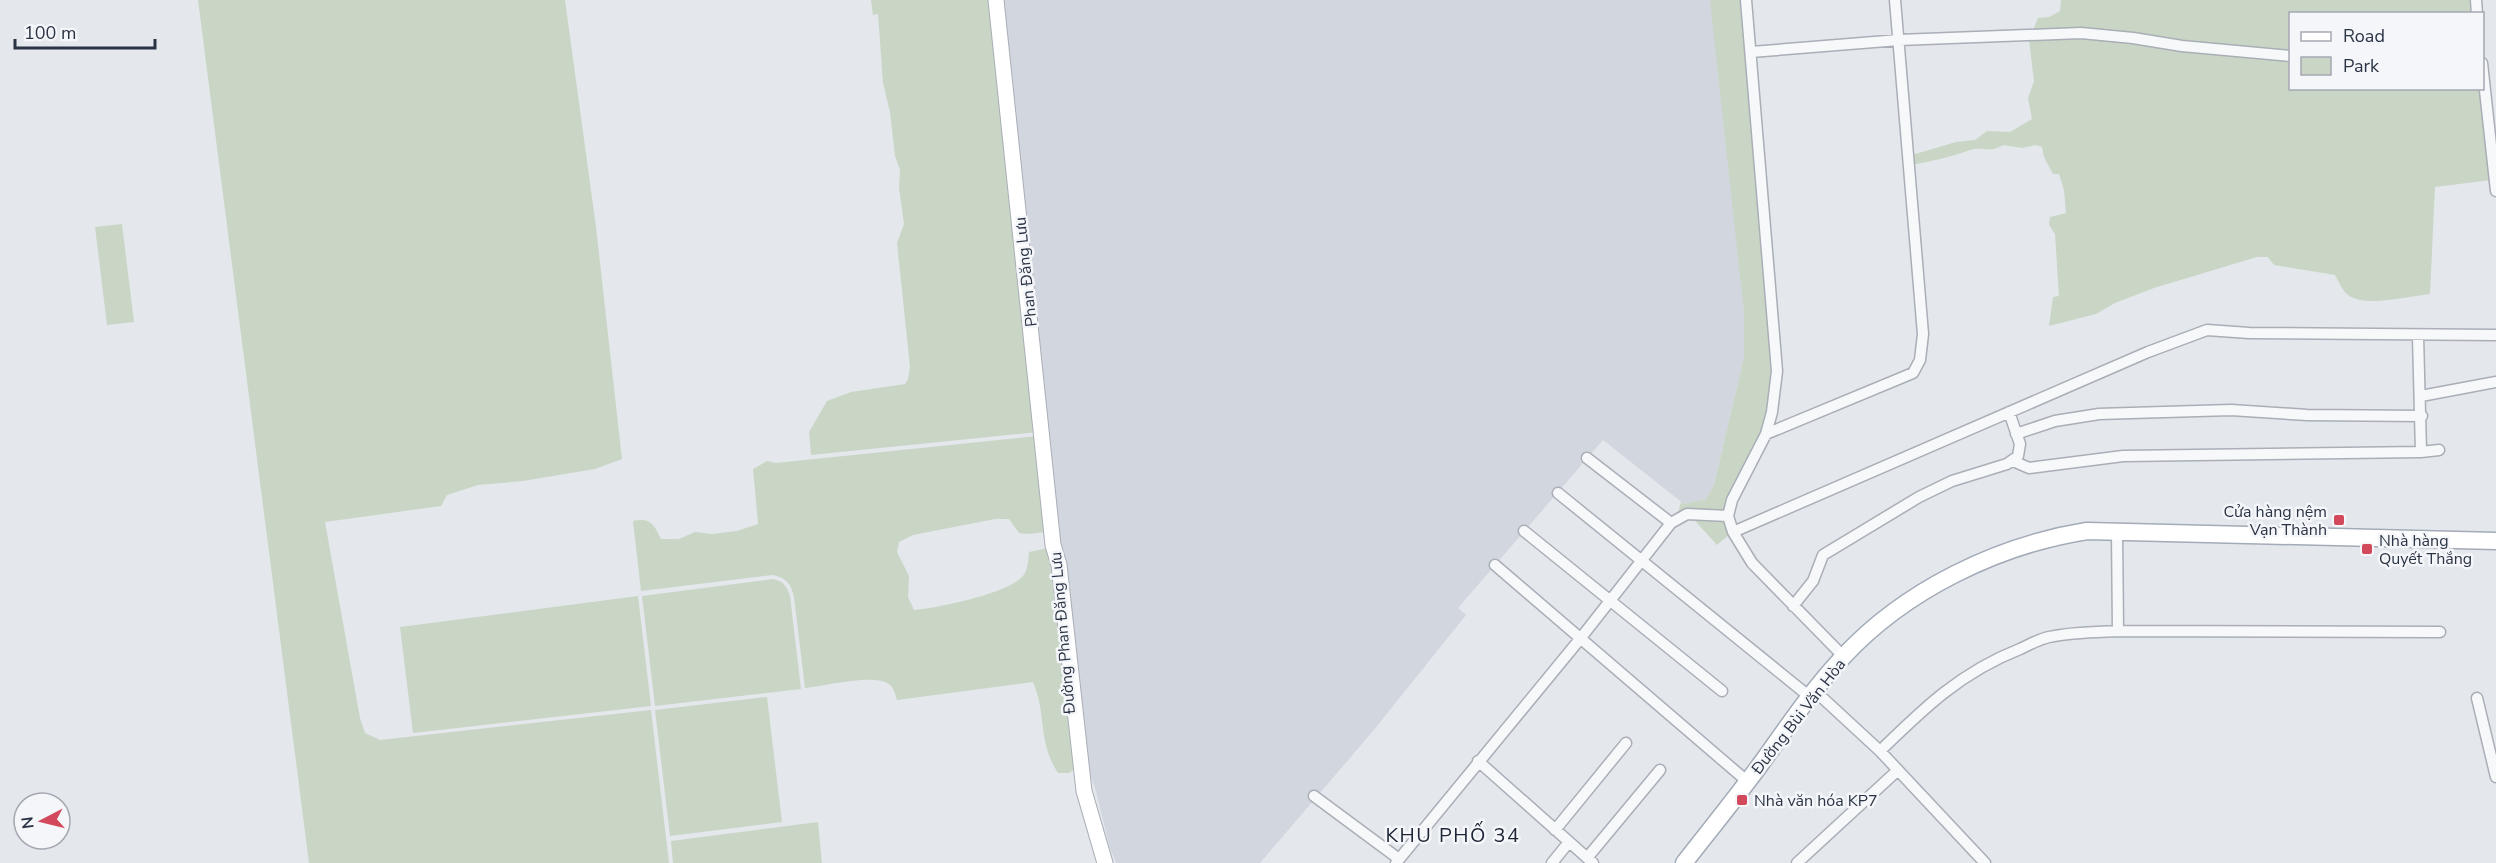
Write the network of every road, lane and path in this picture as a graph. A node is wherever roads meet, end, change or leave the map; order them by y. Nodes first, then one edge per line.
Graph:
1 (996, 0) edge
2 (1746, 0) edge
3 (1895, 0) edge
4 (1899, 40) junction
5 (1751, 52) junction
6 (2289, 56) edge
7 (2484, 85) edge
8 (2496, 191) edge
9 (2496, 335) edge
10 (2418, 336) junction
11 (2496, 382) edge
12 (2421, 396) junction
13 (2008, 412) junction
14 (2422, 416) junction
15 (1766, 434) junction
16 (2016, 434) junction
17 (2439, 450) dead end
18 (2421, 452) junction
19 (1587, 458) dead end
20 (2013, 461) junction
21 (1558, 493) dead end
22 (1728, 516) junction
23 (1671, 523) junction
24 (1524, 531) dead end
25 (2117, 531) junction
26 (1732, 532) junction
27 (2496, 541) edge
28 (1053, 545) junction
29 (1644, 560) junction
30 (1495, 565) dead end
31 (1611, 601) junction
32 (1793, 606) junction
33 (2118, 631) junction
34 (2440, 632) dead end
35 (1580, 639) junction
36 (1843, 656) junction
37 (1722, 691) dead end
38 (1812, 694) junction
39 (2477, 698) dead end
40 (1626, 743) dead end
41 (1880, 751) junction
42 (1478, 761) junction
43 (1660, 770) dead end
44 (1898, 770) junction
45 (2496, 777) edge
46 (1748, 782) junction
47 (1314, 796) dead end
48 (1555, 830) junction
49 (1569, 842) junction
50 (1590, 860) edge
51 (1398, 861) edge
52 (1097, 863) edge
53 (1105, 863) edge
54 (1552, 863) edge
55 (1684, 863) edge
56 (1797, 863) edge
57 (1985, 863) edge

1 - 28 street, Phan Đăng Lưu
2 - 5 street
3 - 4 street
4 - 5 street
4 - 6 street
4 - 15 street
5 - 15 street
7 - 8 street
9 - 10 street
10 - 12 street
10 - 13 street
11 - 12 street
12 - 14 street
13 - 16 street
13 - 26 street
14 - 16 street
14 - 18 street
15 - 22 street
16 - 20 street
17 - 18 street
18 - 20 street
19 - 23 street
20 - 32 street
21 - 29 street
22 - 23 street
22 - 26 street
23 - 29 street
24 - 31 street
25 - 27 main road, Đường Bùi Văn Hòa
25 - 33 street
25 - 36 main road, Đường Bùi Văn Hòa
26 - 32 street
28 - 52 street, Đường Phan Đăng Lưu
28 - 53 street, Đường Phan Đăng Lưu
29 - 31 street
29 - 38 street
30 - 35 street
31 - 35 street
31 - 37 street
32 - 36 street
33 - 34 street
33 - 41 street
35 - 42 street
35 - 46 street
36 - 38 main road, Đường Bùi Văn Hòa
38 - 41 street
38 - 46 main road, Đường Bùi Văn Hòa
39 - 45 street
40 - 48 street
41 - 44 street
42 - 48 street
42 - 51 street
43 - 50 street
44 - 56 street
44 - 57 street
46 - 55 main road, Đường Bùi Văn Hòa
47 - 51 street
48 - 49 street
49 - 50 street
49 - 54 street

